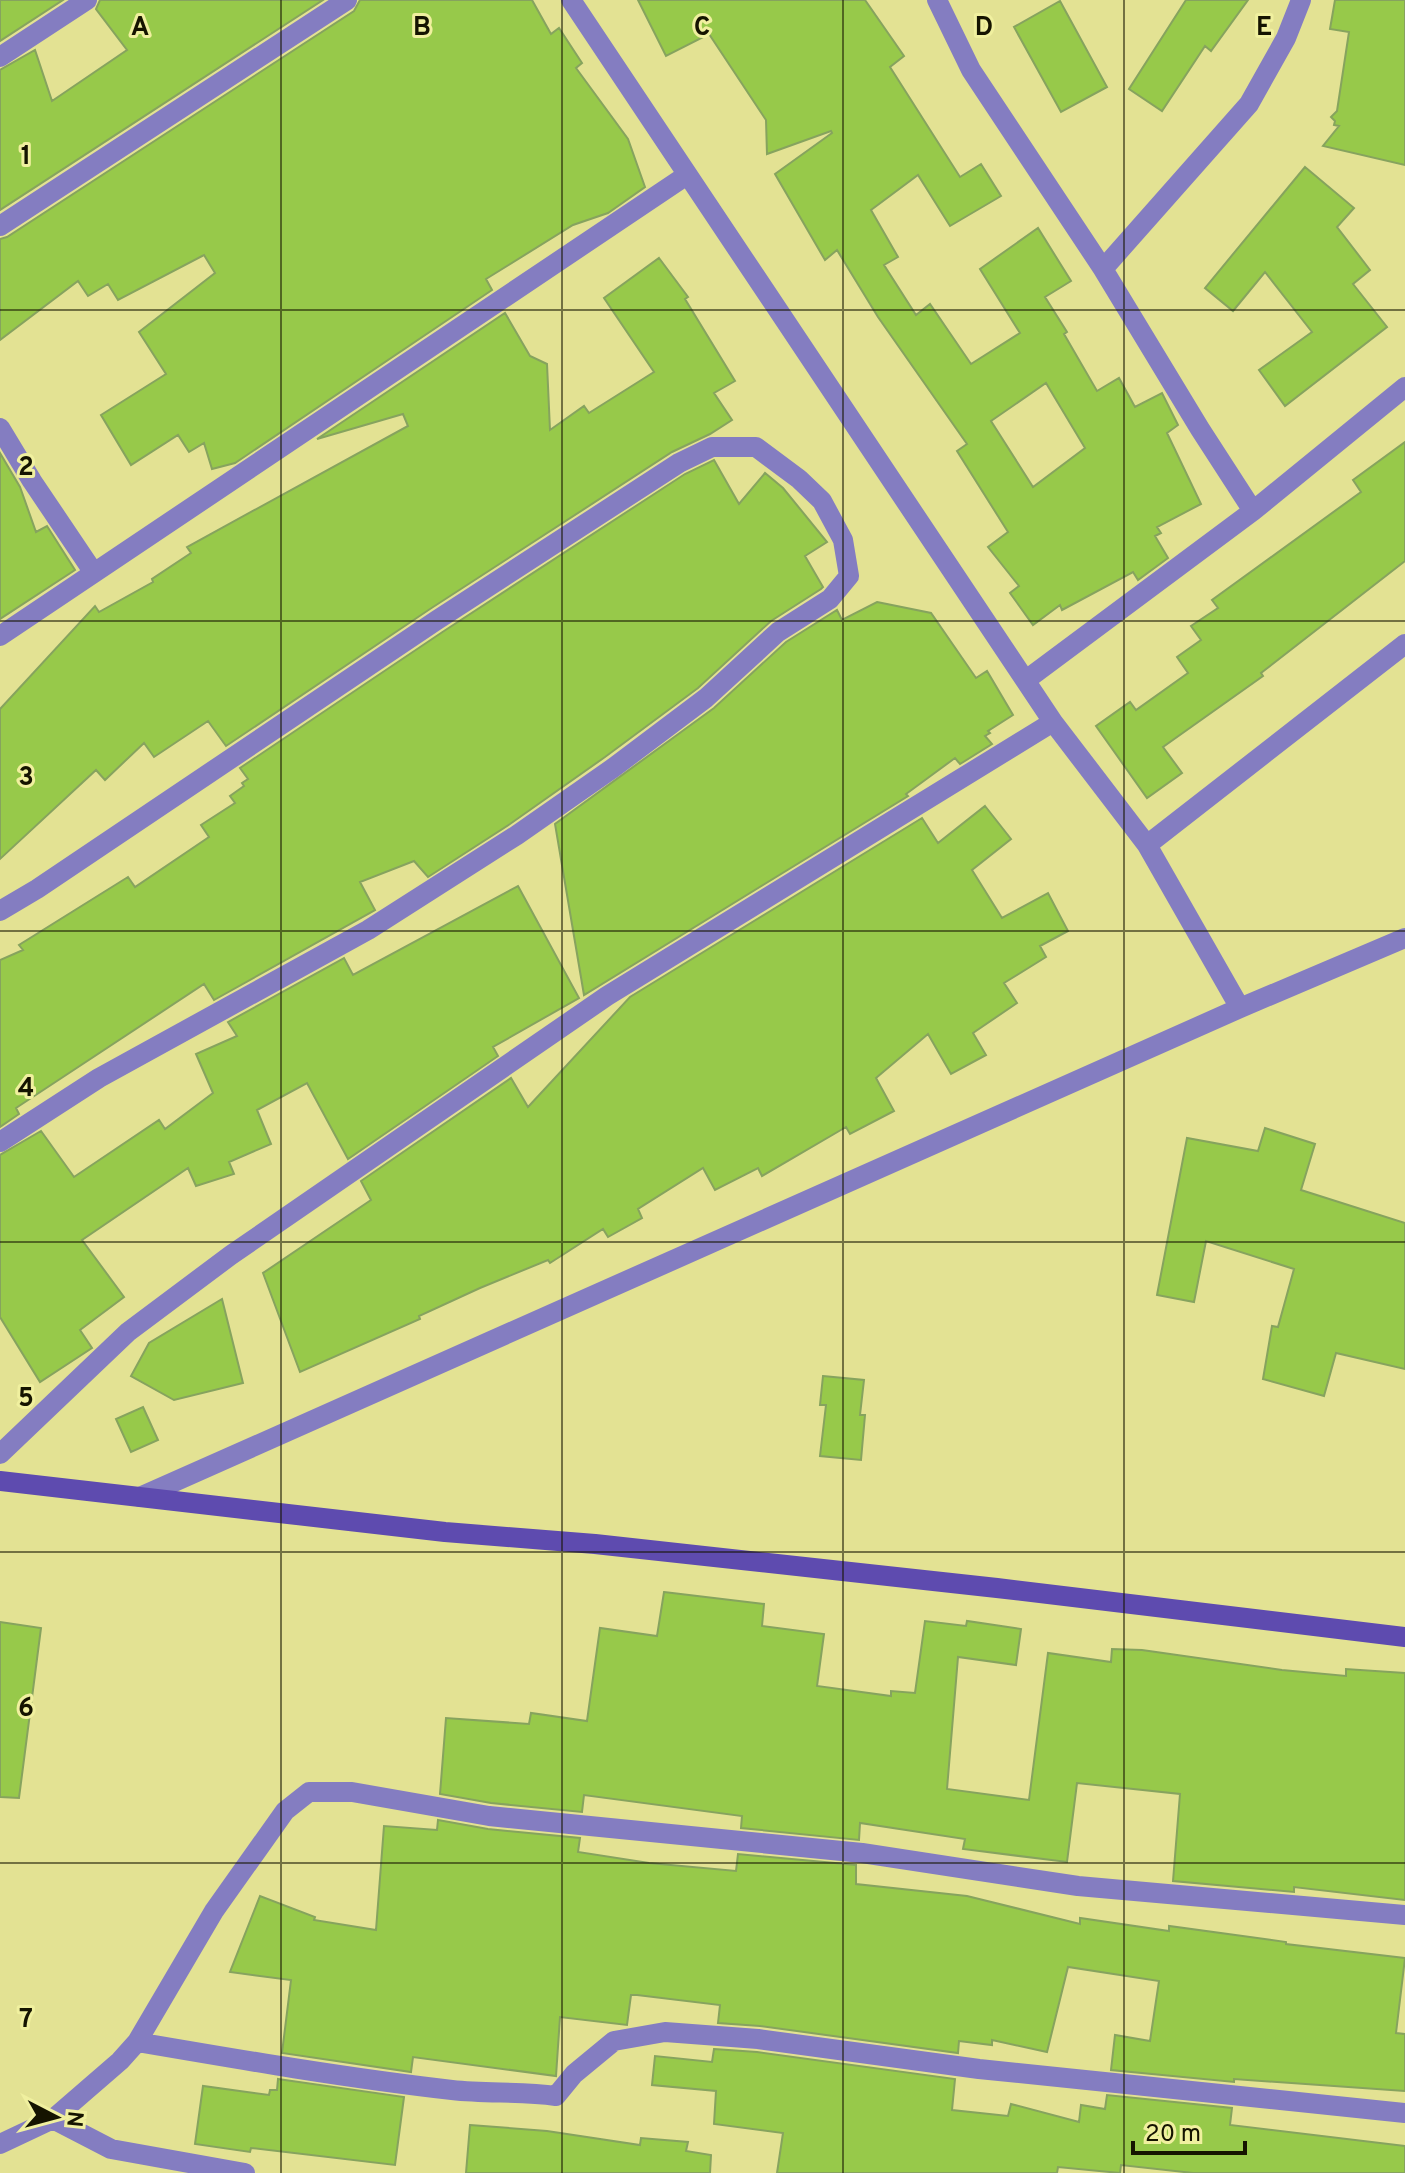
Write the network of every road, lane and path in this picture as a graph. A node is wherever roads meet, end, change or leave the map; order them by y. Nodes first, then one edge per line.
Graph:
1 (87, 0) edge
2 (347, 0) edge
3 (571, 0) edge
4 (937, 0) edge
5 (1301, 0) edge
6 (0, 57) edge
7 (687, 175) junction
8 (0, 226) edge
9 (1103, 269) junction
10 (1405, 387) edge
11 (0, 428) edge
12 (1253, 511) junction
13 (94, 573) junction
14 (0, 636) edge
15 (1405, 644) edge
16 (1026, 680) junction
17 (1053, 722) junction
18 (1147, 845) junction
19 (0, 911) edge
20 (1405, 938) edge
21 (1240, 1008) junction
22 (0, 1142) edge
23 (0, 1454) edge
24 (0, 1481) edge
25 (140, 1497) junction
26 (1405, 1637) edge
27 (1405, 1915) edge
28 (137, 2042) junction
29 (1405, 2113) edge
30 (53, 2119) junction
31 (0, 2144) edge
32 (245, 2173) edge

1 - 6 street
2 - 8 street
3 - 7 street
4 - 9 street
5 - 9 street
7 - 13 street
7 - 16 street
9 - 12 street
10 - 12 street
11 - 13 street
12 - 16 street
13 - 14 street
15 - 18 street
16 - 17 street
17 - 18 street
17 - 23 street
18 - 21 street
19 - 22 street
20 - 21 street
21 - 25 street
24 - 25 street
25 - 26 street
27 - 28 street
28 - 29 street
28 - 30 street
30 - 31 street
30 - 32 street

